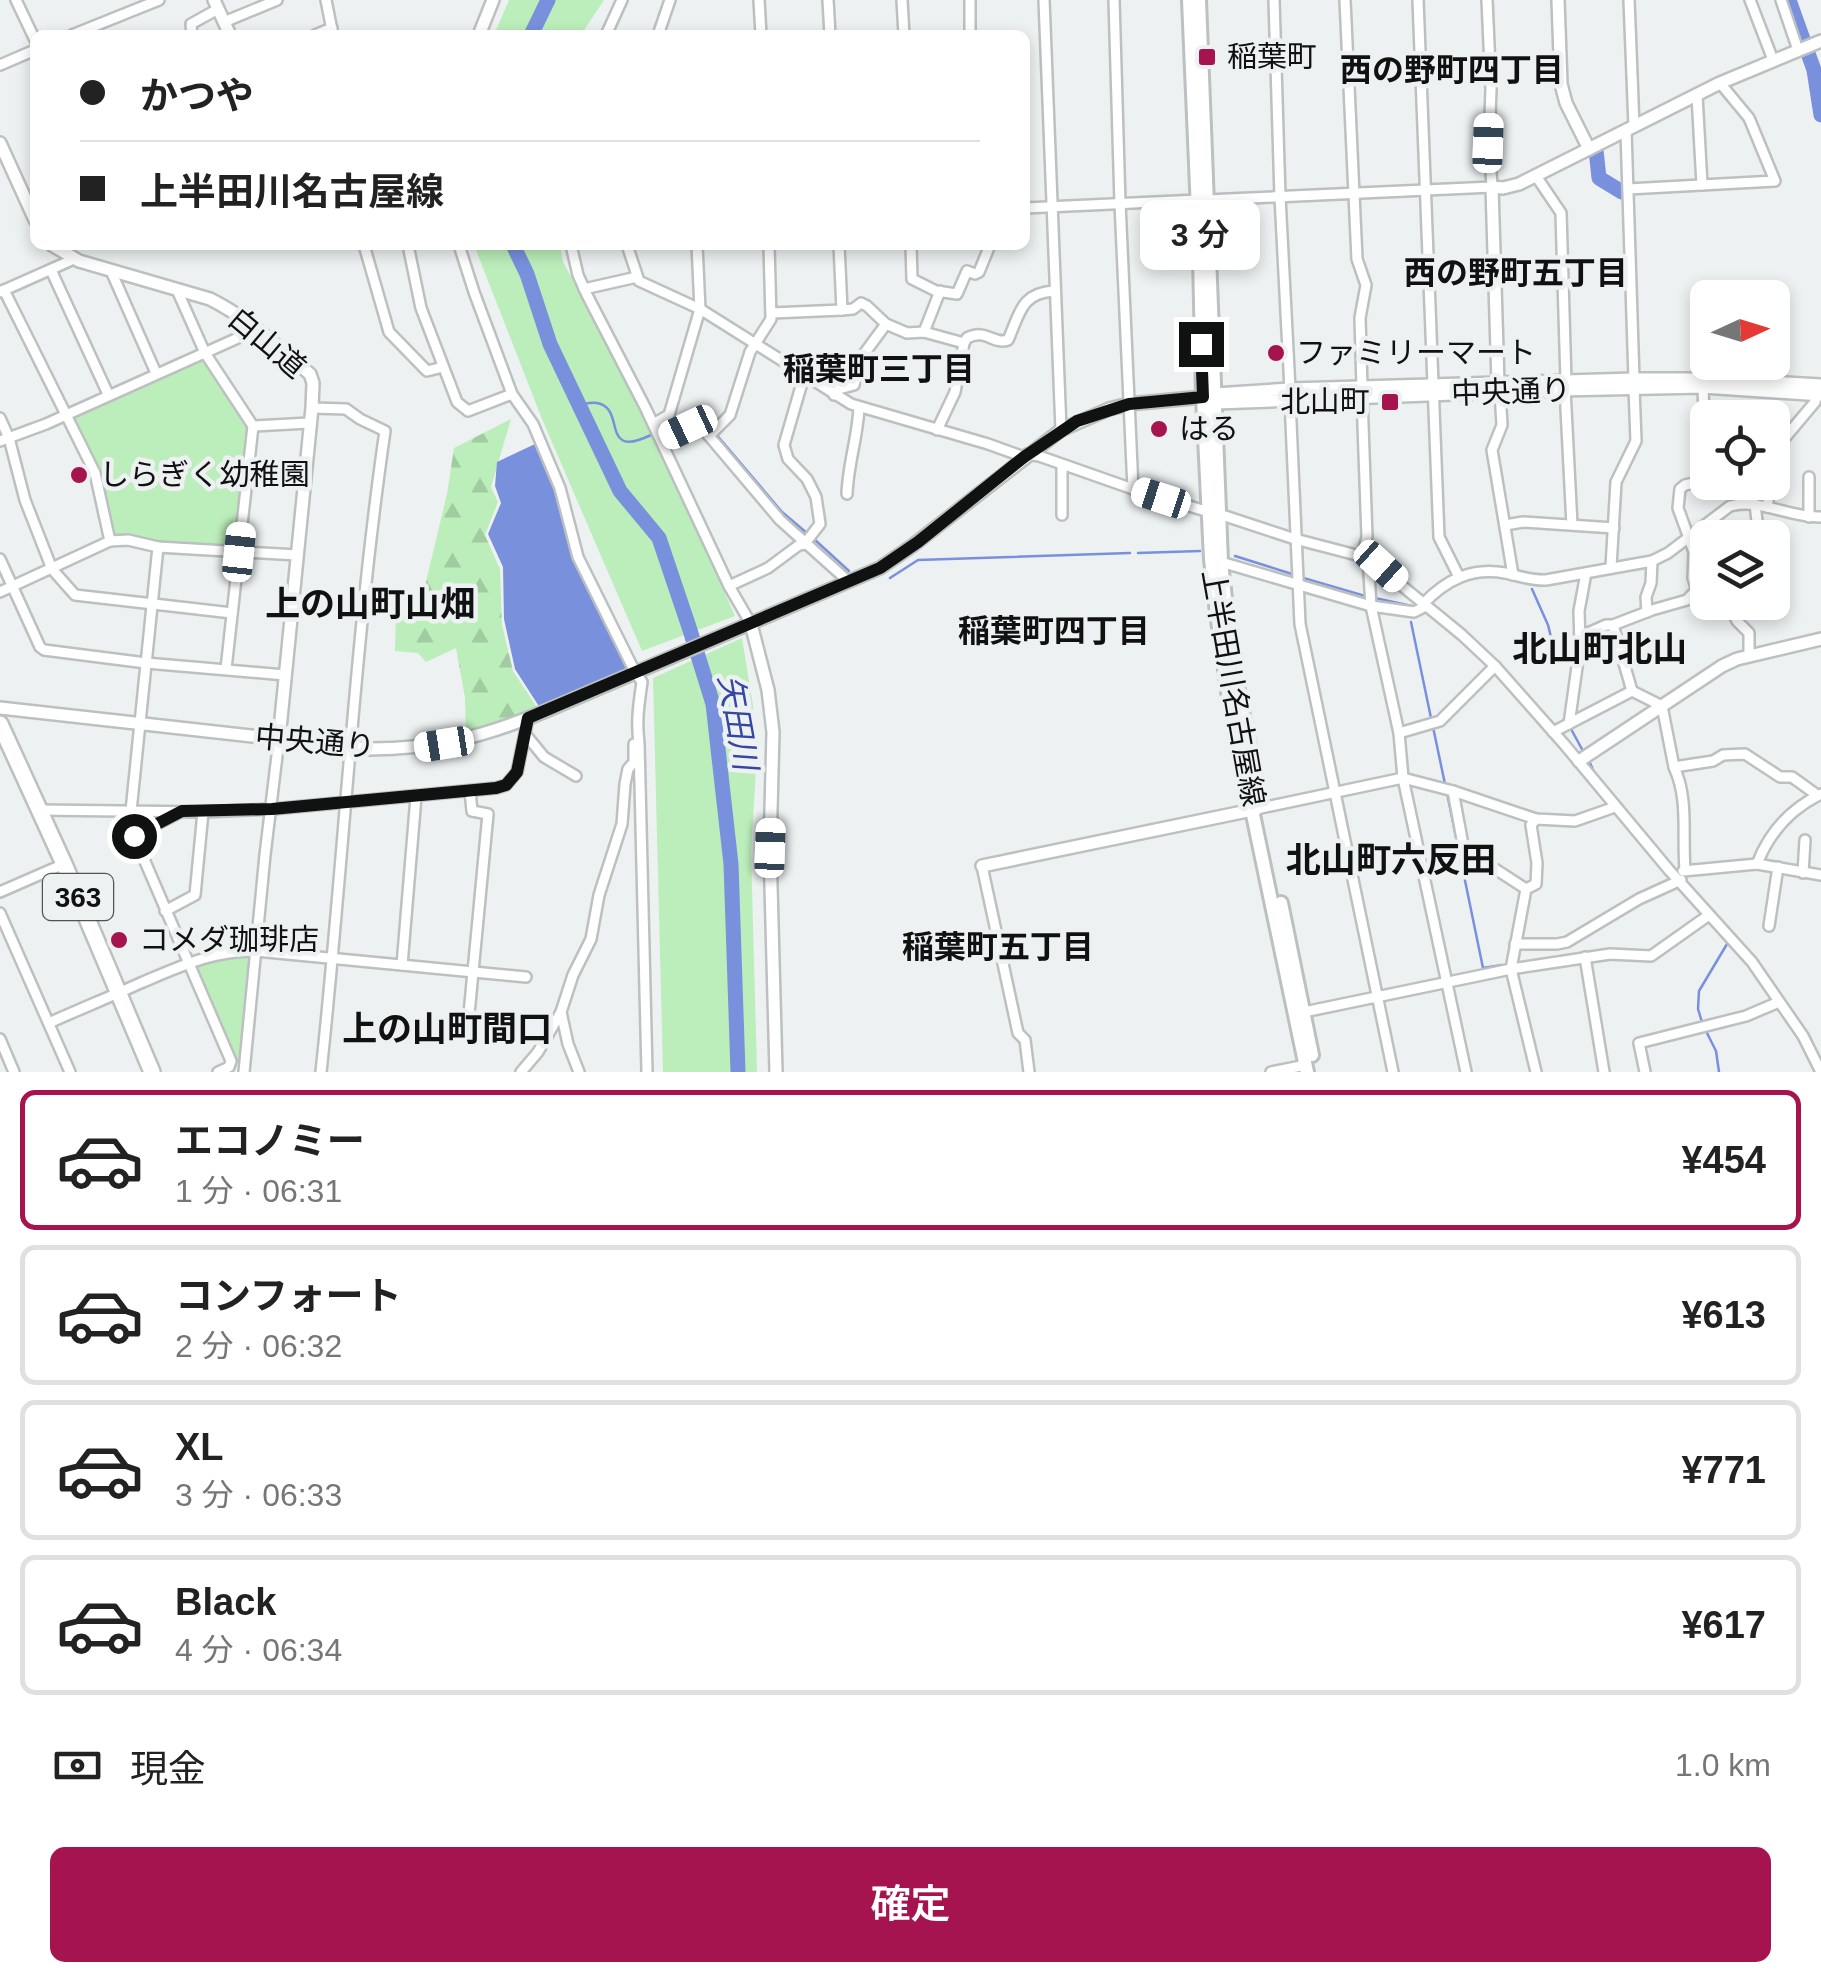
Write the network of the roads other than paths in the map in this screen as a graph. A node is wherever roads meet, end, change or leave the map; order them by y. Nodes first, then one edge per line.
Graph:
1 (16, 0) edge
2 (159, 0) edge
3 (277, 0) edge
4 (326, 0) edge
5 (493, 0) edge
6 (622, 0) edge
7 (670, 0) edge
8 (760, 0) edge
9 (828, 0) edge
10 (902, 0) edge
11 (970, 0) edge
12 (1044, 0) edge
13 (1114, 0) edge
14 (1189, 0) edge
15 (1199, 0) edge
16 (1274, 0) edge
17 (1345, 0) edge
18 (1418, 0) edge
19 (1487, 0) edge
20 (1558, 0) edge
21 (1629, 0) edge
22 (1750, 0) edge
23 (1781, 0) edge
24 (216, 4) edge
25 (224, 22) junction
26 (30, 30) edge
27 (84, 30) edge
28 (192, 30) edge
29 (228, 30) edge
30 (333, 30) edge
31 (481, 30) edge
32 (608, 30) edge
33 (660, 30) edge
34 (761, 30) edge
35 (830, 30) edge
36 (904, 30) edge
37 (970, 30) edge
38 (1818, 41) edge
39 (1798, 49) junction
40 (30, 52) edge
41 (1773, 60) junction
42 (0, 65) edge
43 (1720, 83) junction
44 (1697, 95) junction
45 (1630, 128) junction
46 (0, 143) edge
47 (1589, 148) junction
48 (1536, 176) junction
49 (1702, 185) junction
50 (1492, 187) junction
51 (1628, 189) junction
52 (1426, 190) junction
53 (1354, 194) junction
54 (1280, 197) junction
55 (1203, 200) junction
56 (1120, 203) junction
57 (1050, 207) junction
58 (1030, 208) edge
59 (30, 209) edge
60 (60, 250) edge
61 (365, 250) edge
62 (409, 250) edge
63 (461, 250) edge
64 (573, 250) edge
65 (629, 250) edge
66 (696, 250) edge
67 (769, 250) edge
68 (839, 250) edge
69 (911, 250) edge
70 (988, 250) edge
71 (74, 259) junction
72 (51, 270) junction
73 (112, 271) junction
74 (638, 277) junction
75 (584, 288) junction
76 (178, 290) junction
77 (1054, 290) junction
78 (2, 291) edge
79 (940, 292) junction
80 (700, 309) junction
81 (842, 310) junction
82 (772, 312) junction
83 (886, 324) junction
84 (258, 329) junction
85 (924, 332) junction
86 (754, 344) junction
87 (964, 344) junction
88 (205, 353) junction
89 (444, 367) junction
90 (156, 373) junction
91 (804, 376) junction
92 (1634, 383) junction
93 (1565, 385) junction
94 (1703, 387) junction
95 (1499, 388) junction
96 (1433, 390) junction
97 (1362, 392) junction
98 (1820, 392) edge
99 (108, 394) junction
100 (512, 394) junction
101 (834, 395) junction
102 (1290, 395) junction
103 (1212, 398) junction
104 (1129, 404) junction
105 (859, 407) junction
106 (312, 408) junction
107 (67, 413) junction
108 (0, 418) edge
109 (309, 423) junction
110 (653, 424) junction
111 (253, 426) junction
112 (936, 430) junction
113 (1061, 430) junction
114 (1790, 431) edge
115 (713, 433) junction
116 (661, 439) junction
117 (4, 440) edge
118 (1026, 455) junction
119 (1062, 465) junction
120 (1808, 477) dead end
121 (1133, 489) junction
122 (848, 494) dead end
123 (1768, 500) edge
124 (1755, 504) junction
125 (1766, 507) junction
126 (1214, 513) junction
127 (1062, 514) dead end
128 (1809, 517) junction
129 (1821, 517) edge
130 (1757, 520) edge
131 (1504, 525) junction
132 (1572, 526) junction
133 (1614, 528) junction
134 (1689, 537) junction
135 (1295, 538) junction
136 (808, 540) junction
137 (1690, 540) edge
138 (110, 541) junction
139 (158, 547) junction
140 (239, 552) junction
141 (297, 555) junction
142 (1365, 557) junction
143 (0, 559) edge
144 (1652, 561) junction
145 (1221, 562) junction
146 (1612, 567) junction
147 (52, 569) junction
148 (1586, 573) junction
149 (1513, 575) junction
150 (1460, 577) junction
151 (848, 581) junction
152 (1297, 582) junction
153 (729, 586) junction
154 (12, 587) junction
155 (0, 592) edge
156 (1690, 598) edge
157 (151, 603) junction
158 (1424, 605) junction
159 (1371, 606) junction
160 (1647, 612) junction
161 (232, 613) junction
162 (1737, 620) edge
163 (1613, 625) junction
164 (747, 626) junction
165 (1581, 636) junction
166 (1821, 640) edge
167 (1748, 656) junction
168 (146, 663) junction
169 (1495, 666) junction
170 (226, 669) junction
171 (641, 670) junction
172 (285, 675) junction
173 (1632, 691) junction
174 (1662, 706) junction
175 (0, 708) edge
176 (528, 718) junction
177 (0, 724) edge
178 (140, 724) junction
179 (1569, 724) junction
180 (637, 727) junction
181 (1553, 732) junction
182 (1399, 733) junction
183 (526, 735) junction
184 (279, 739) junction
185 (351, 747) junction
186 (1579, 761) junction
187 (1674, 767) junction
188 (576, 776) dead end
189 (1404, 778) junction
190 (470, 791) junction
191 (1453, 791) junction
192 (1334, 793) junction
193 (1819, 795) edge
194 (416, 796) junction
195 (346, 804) junction
196 (1616, 807) junction
197 (272, 809) junction
198 (1257, 809) junction
199 (39, 810) junction
200 (131, 810) junction
201 (182, 811) junction
202 (204, 812) junction
203 (1536, 819) junction
204 (1804, 840) dead end
205 (64, 864) junction
206 (1757, 864) junction
207 (982, 866) joint
208 (1778, 866) junction
209 (1803, 873) junction
210 (1681, 875) junction
211 (1821, 875) edge
212 (1526, 888) junction
213 (0, 892) edge
214 (165, 911) junction
215 (0, 912) edge
216 (1709, 915) junction
217 (1769, 926) dead end
218 (1515, 944) junction
219 (256, 950) junction
220 (1585, 957) junction
221 (333, 958) junction
222 (188, 963) junction
223 (402, 965) junction
224 (1511, 969) junction
225 (473, 971) junction
226 (526, 977) dead end
227 (1447, 982) junction
228 (118, 993) junction
229 (1376, 996) junction
230 (1779, 1002) junction
231 (562, 1012) junction
232 (1304, 1012) junction
233 (49, 1023) junction
234 (467, 1035) dead end
235 (0, 1040) edge
236 (1310, 1070) edge
237 (14, 1072) edge
238 (70, 1072) edge
239 (152, 1072) edge
240 (218, 1072) edge
241 (244, 1072) edge
242 (320, 1072) edge
243 (520, 1072) edge
244 (578, 1072) edge
245 (648, 1072) edge
246 (776, 1072) edge
247 (1029, 1072) edge
248 (1271, 1072) edge
249 (1393, 1072) edge
250 (1466, 1072) edge
251 (1536, 1072) edge
252 (1604, 1072) edge
253 (1645, 1072) edge
254 (1821, 1072) edge

1 - 26 street
2 - 27 street
3 - 25 street
4 - 30 street
5 - 31 street
6 - 32 street
7 - 33 street
8 - 34 street
9 - 35 street
10 - 36 street
11 - 37 street
12 - 57 street
13 - 56 street
14 - 55 main road, 上半田川名古屋線
15 - 55 main road, 上半田川名古屋線
16 - 54 street
17 - 53 street
18 - 52 street
19 - 50 street
20 - 47 street
21 - 45 street
22 - 41 street
23 - 39 street
24 - 25 street
24 - 28 street
25 - 29 street
38 - 39 street
39 - 41 street
40 - 42 street
41 - 43 street
43 - 44 street
43 - 49 street
44 - 45 street
44 - 49 street
45 - 47 street
45 - 51 street
46 - 59 street
47 - 48 street
48 - 50 street
48 - 93 street
49 - 51 street
50 - 52 street
50 - 95 street
51 - 92 street
52 - 53 street
52 - 96 street
53 - 54 street
53 - 97 street
54 - 55 street
54 - 102 street
55 - 56 street
55 - 103 main road, 上半田川名古屋線
56 - 57 street
56 - 104 street
57 - 58 street
57 - 77 street
60 - 71 street, 白山道
61 - 89 street
62 - 89 street
63 - 100 street
64 - 75 street
65 - 74 street
66 - 80 street
67 - 82 street
68 - 81 street
69 - 79 street
70 - 79 street
71 - 72 street
71 - 73 street, 白山道
72 - 78 street
72 - 99 street
73 - 76 street, 白山道
73 - 90 street
74 - 75 street
74 - 80 street
75 - 110 street
76 - 84 street, 白山道
76 - 88 street
77 - 87 street
77 - 113 street
78 - 107 street
79 - 85 street
80 - 86 street
80 - 110 street
81 - 82 street
81 - 83 street
82 - 86 street
83 - 85 street
83 - 101 street
84 - 88 street
84 - 106 street, 白山道
85 - 87 street
86 - 91 street
86 - 115 street
87 - 112 street
88 - 90 street
88 - 111 street
89 - 100 street
90 - 99 street
91 - 101 street
91 - 136 street
92 - 93 street, 中央通り
92 - 94 street, 中央通り
92 - 98 street, 中央通り
92 - 133 street
93 - 95 street, 中央通り
93 - 132 street
94 - 98 street, 中央通り
94 - 134 street
95 - 96 street, 中央通り
95 - 131 street
96 - 97 street, 中央通り
96 - 150 street
97 - 102 street, 中央通り
97 - 142 street
98 - 114 street
99 - 107 street
100 - 171 street
101 - 105 street
102 - 103 street, 中央通り
102 - 135 street
103 - 104 street, 中央通り
103 - 126 main road, 上半田川名古屋線
104 - 113 street, 中央通り
104 - 121 street
105 - 112 street
105 - 122 street
106 - 109 street, 白山道
106 - 185 street
107 - 117 street
107 - 138 street
108 - 117 street
109 - 111 street
109 - 141 street, 白山道
110 - 116 street
111 - 140 street
112 - 118 street
113 - 118 street, 中央通り
115 - 116 street
115 - 136 street
116 - 153 street
117 - 147 street
118 - 119 street
118 - 151 street, 中央通り
119 - 121 street
119 - 127 street
120 - 128 street
121 - 126 street
123 - 125 street
124 - 125 street
124 - 130 street
124 - 134 street
125 - 128 street
126 - 135 street
126 - 145 main road, 上半田川名古屋線
126 - 198 main road, 上半田川名古屋線
128 - 129 street
131 - 132 street
131 - 149 street
132 - 133 street
133 - 146 street
134 - 137 street
134 - 144 street
135 - 142 street
135 - 152 street
136 - 151 street
136 - 153 street
138 - 139 street
138 - 147 street
139 - 140 street
139 - 157 street
140 - 141 street
140 - 161 street
141 - 172 street, 白山道
142 - 158 street
142 - 159 street
143 - 154 street
144 - 146 street
144 - 160 street
145 - 152 street
145 - 198 main road, 上半田川名古屋線
146 - 148 street
147 - 154 street
147 - 157 street
148 - 149 street
148 - 165 street
149 - 150 street
150 - 158 street
151 - 164 street, 中央通り
152 - 159 street
152 - 192 street
153 - 164 street
154 - 155 street
154 - 168 street
156 - 160 street
157 - 161 street
157 - 168 street
158 - 159 street
158 - 169 street
159 - 182 street
160 - 163 street
161 - 170 street
162 - 167 street
163 - 165 street
163 - 173 street
164 - 171 street, 中央通り
164 - 246 street
165 - 179 street
166 - 167 street
167 - 174 street
168 - 170 street
168 - 178 street
169 - 181 street
169 - 182 street
170 - 172 street
171 - 176 street, 中央通り
171 - 180 street
172 - 184 street, 白山道
173 - 174 street
173 - 179 street
174 - 186 street
174 - 187 street
175 - 178 street, 中央通り
176 - 183 street
176 - 185 street, 中央通り
177 - 199 highway, 363
178 - 184 street, 中央通り
178 - 200 street
179 - 181 street
180 - 231 street
180 - 245 street
181 - 186 street
182 - 189 street
183 - 188 street
183 - 190 street
184 - 185 street, 中央通り
184 - 197 street
185 - 195 street
186 - 196 street
187 - 193 street
187 - 210 street
189 - 191 street
189 - 192 street
189 - 227 street
190 - 194 street
190 - 225 street
191 - 203 street
191 - 212 street
192 - 198 street
192 - 229 street
193 - 206 street
194 - 195 street
194 - 223 street
195 - 197 street
195 - 221 street
196 - 203 street
196 - 210 street
197 - 202 street
197 - 219 street
198 - 207 street
198 - 232 main road, 上半田川名古屋線
198 - 236 main road, 上半田川名古屋線
199 - 200 street
199 - 205 highway, 363
200 - 201 street
201 - 202 street
201 - 214 street
202 - 214 street
203 - 212 street
204 - 209 street
205 - 213 street
205 - 228 highway, 363
206 - 208 street
206 - 210 street
207 - 247 street
208 - 209 street
208 - 217 street
209 - 211 street
210 - 216 street
210 - 218 street
212 - 218 street
214 - 222 street
215 - 233 street
216 - 220 street
216 - 230 street
218 - 224 street
219 - 221 street
219 - 222 street
219 - 241 street
220 - 224 street
220 - 252 street
221 - 223 street
221 - 242 street
222 - 228 street
222 - 240 street
223 - 225 street
224 - 227 street
224 - 251 street
225 - 226 street
225 - 234 street
227 - 229 street
227 - 250 street
228 - 233 street
228 - 239 highway, 363
229 - 232 street
229 - 249 street
230 - 253 street
230 - 254 street
231 - 243 street
231 - 244 street
232 - 236 main road, 上半田川名古屋線
233 - 238 street
235 - 237 street
236 - 248 street

